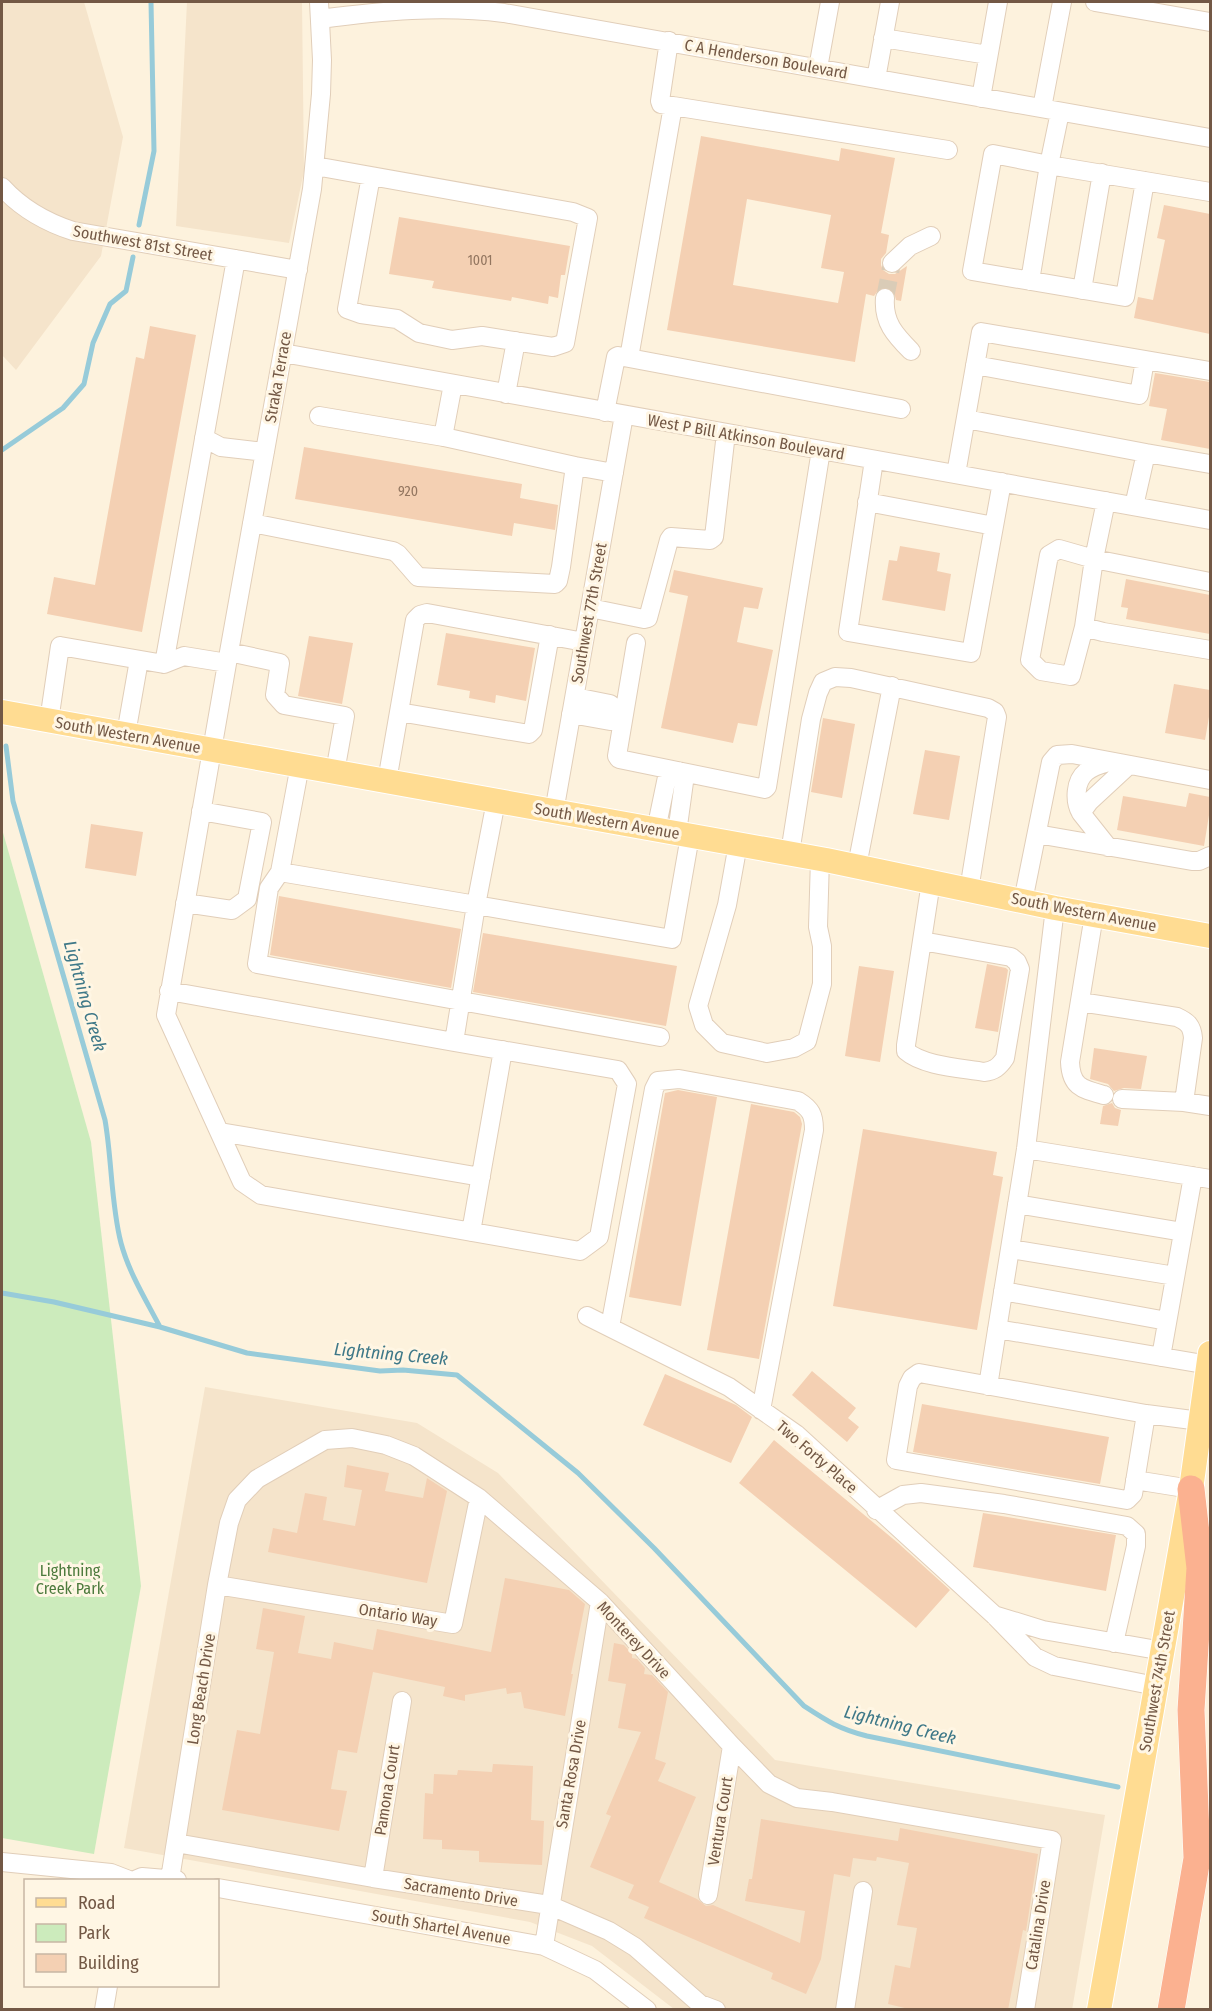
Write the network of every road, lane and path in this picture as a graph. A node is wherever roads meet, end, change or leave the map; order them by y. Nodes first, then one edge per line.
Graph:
1 (830, 2) edge
2 (890, 2) edge
3 (998, 2) edge
4 (1062, 2) edge
5 (1095, 2) edge
6 (528, 9) edge
7 (319, 10) edge
8 (1210, 22) edge
9 (883, 39) junction
10 (669, 41) junction
11 (988, 56) junction
12 (818, 68) junction
13 (876, 79) junction
14 (981, 98) junction
15 (673, 106) junction
16 (1051, 110) junction
17 (1210, 138) edge
18 (948, 150) dead end
19 (1049, 165) junction
20 (315, 166) junction
21 (1102, 173) junction
22 (371, 176) junction
23 (1145, 181) junction
24 (2, 187) edge
25 (1210, 192) edge
26 (931, 236) dead end
27 (236, 259) junction
28 (892, 263) tunnel mouth
29 (297, 270) junction
30 (1030, 281) junction
31 (1082, 290) junction
32 (885, 298) tunnel mouth
33 (516, 341) junction
34 (911, 351) dead end
35 (283, 353) junction
36 (629, 358) junction
37 (1145, 360) junction
38 (975, 365) junction
39 (1210, 370) edge
40 (453, 384) junction
41 (506, 394) junction
42 (901, 409) dead end
43 (604, 412) junction
44 (624, 415) junction
45 (319, 416) dead end
46 (966, 419) junction
47 (726, 433) junction
48 (443, 437) junction
49 (204, 438) junction
50 (821, 450) junction
51 (265, 452) junction
52 (1146, 453) junction
53 (874, 460) junction
54 (1210, 464) edge
55 (575, 466) junction
56 (614, 473) junction
57 (956, 474) junction
58 (1002, 483) junction
59 (1106, 501) junction
60 (867, 502) junction
61 (1134, 506) junction
62 (1210, 520) edge
63 (252, 523) junction
64 (994, 525) junction
65 (1094, 558) junction
66 (1210, 582) edge
67 (590, 608) junction
68 (1084, 627) junction
69 (550, 635) junction
70 (584, 642) junction
71 (636, 643) dead end
72 (1210, 650) edge
73 (228, 658) junction
74 (139, 660) junction
75 (164, 664) junction
76 (892, 686) junction
77 (573, 705) junction
78 (2, 712) edge
79 (399, 712) junction
80 (623, 715) junction
81 (49, 721) junction
82 (126, 734) junction
83 (212, 750) junction
84 (1120, 764) junction
85 (300, 765) junction
86 (678, 771) junction
87 (335, 772) junction
88 (1210, 780) edge
89 (387, 782) junction
90 (496, 801) junction
91 (201, 810) junction
92 (554, 812) junction
93 (262, 822) junction
94 (289, 826) junction
95 (674, 833) junction
96 (1037, 834) junction
97 (738, 844) junction
98 (1108, 847) junction
99 (790, 853) junction
100 (1210, 856) edge
101 (820, 858) junction
102 (857, 866) junction
103 (280, 872) junction
104 (931, 882) junction
105 (969, 890) junction
106 (1023, 901) junction
107 (185, 903) junction
108 (476, 905) junction
109 (1055, 908) junction
110 (1094, 915) junction
111 (1210, 936) edge
112 (922, 940) junction
113 (169, 991) junction
114 (461, 1001) junction
115 (1080, 1002) junction
116 (660, 1037) dead end
117 (454, 1042) junction
118 (503, 1050) junction
119 (1184, 1102) junction
120 (1210, 1106) edge
121 (220, 1132) junction
122 (1026, 1149) junction
123 (481, 1177) junction
124 (1202, 1177) edge
125 (1017, 1204) junction
126 (471, 1232) junction
127 (1183, 1232) junction
128 (1010, 1249) junction
129 (1175, 1276) junction
130 (1003, 1291) junction
131 (587, 1316) dead end
132 (1167, 1321) junction
133 (610, 1328) junction
134 (997, 1329) junction
135 (1161, 1357) junction
136 (1210, 1359) edge
137 (988, 1386) junction
138 (762, 1410) junction
139 (1146, 1414) junction
140 (1200, 1421) junction
141 (1135, 1480) junction
142 (1191, 1489) junction
143 (479, 1498) junction
144 (237, 1500) joint
145 (876, 1510) junction
146 (217, 1585) junction
147 (600, 1602) junction
148 (993, 1614) junction
149 (1114, 1644) junction
150 (1163, 1651) junction
151 (1156, 1686) junction
152 (402, 1701) dead end
153 (732, 1746) junction
154 (1210, 1784) edge
155 (1052, 1840) joint
156 (176, 1843) junction
157 (1197, 1858) junction
158 (2, 1862) edge
159 (373, 1878) junction
160 (124, 1879) edge
161 (138, 1879) edge
162 (163, 1879) edge
163 (173, 1879) edge
164 (219, 1888) edge
165 (863, 1891) dead end
166 (708, 1895) dead end
167 (549, 1905) junction
168 (544, 1946) junction
169 (108, 1987) edge
170 (104, 2010) edge
171 (647, 2010) edge
172 (716, 2010) edge
173 (845, 2010) edge
174 (1025, 2010) edge
175 (1100, 2010) edge
176 (1171, 2010) edge

1 - 12 street
2 - 9 street
3 - 11 street
4 - 16 street
5 - 8 street
6 - 7 street, C A Henderson Boulevard
6 - 10 street, C A Henderson Boulevard
7 - 20 street, Straka Terrace
9 - 11 street
9 - 13 street
10 - 12 street, C A Henderson Boulevard
10 - 15 street
11 - 14 street
12 - 13 street, C A Henderson Boulevard
13 - 14 street, C A Henderson Boulevard
14 - 16 street, C A Henderson Boulevard
15 - 18 street
15 - 36 street
16 - 17 street, C A Henderson Boulevard
16 - 19 street
19 - 21 street
19 - 30 street
19 - 30 street
20 - 22 street
20 - 29 street, Straka Terrace
21 - 23 street
21 - 31 street
22 - 33 street
22 - 33 street
23 - 25 street
23 - 31 street
24 - 27 street, Southwest 81st Street
26 - 28 street
27 - 29 street, Southwest 81st Street
27 - 49 street
29 - 35 street, Straka Terrace
30 - 31 street
32 - 34 street
33 - 41 street
35 - 40 street, West P Bill Atkinson Boulevard
35 - 51 street, Straka Terrace
36 - 42 street
36 - 43 street
37 - 38 street
37 - 38 street
37 - 39 street
38 - 46 street
40 - 41 street, West P Bill Atkinson Boulevard
40 - 48 street
41 - 43 street, West P Bill Atkinson Boulevard
43 - 44 street, West P Bill Atkinson Boulevard
44 - 47 street, West P Bill Atkinson Boulevard
44 - 56 street, Southwest 77th Street
45 - 48 street
46 - 52 street
46 - 57 street
47 - 50 street, West P Bill Atkinson Boulevard
47 - 67 street
48 - 55 street
49 - 51 street
49 - 75 street
50 - 53 street, West P Bill Atkinson Boulevard
50 - 86 street
51 - 63 street, Straka Terrace
52 - 54 street
52 - 61 street
53 - 57 street, West P Bill Atkinson Boulevard
53 - 60 street
55 - 56 street
55 - 63 street
56 - 67 street, Southwest 77th Street
57 - 58 street, West P Bill Atkinson Boulevard
58 - 59 street, West P Bill Atkinson Boulevard
58 - 64 street
59 - 61 street, West P Bill Atkinson Boulevard
59 - 65 street
60 - 64 street
60 - 64 street
61 - 62 street, West P Bill Atkinson Boulevard
63 - 73 street, Straka Terrace
65 - 66 street
65 - 68 street
65 - 68 street
67 - 70 street, Southwest 77th Street
68 - 72 street
69 - 70 street
69 - 79 street
69 - 79 street
70 - 77 street, Southwest 77th Street
71 - 80 street
73 - 75 street
73 - 83 street, Straka Terrace
73 - 87 street
74 - 75 street
74 - 81 street
74 - 82 street
76 - 99 street
76 - 102 street
76 - 105 street
77 - 80 street
77 - 92 street, Southwest 77th Street
78 - 81 main road, South Western Avenue
79 - 89 street
80 - 86 street
81 - 82 main road, South Western Avenue
82 - 83 main road, South Western Avenue
83 - 85 main road, South Western Avenue
83 - 91 street, Straka Terrace
84 - 88 street
84 - 96 street
84 - 98 street
85 - 87 main road, South Western Avenue
85 - 94 street
86 - 95 street
87 - 89 main road, South Western Avenue
89 - 90 main road, South Western Avenue
90 - 92 main road, South Western Avenue
90 - 108 street
91 - 93 street
91 - 107 street, Straka Terrace
92 - 95 main road, South Western Avenue
93 - 94 street
93 - 107 street
94 - 103 street
95 - 97 main road, South Western Avenue
95 - 108 street
96 - 98 street
96 - 106 street
97 - 99 main road, South Western Avenue
97 - 101 street
98 - 100 street
99 - 101 main road, South Western Avenue
101 - 102 main road, South Western Avenue
102 - 104 main road, South Western Avenue
103 - 108 street
103 - 114 street
104 - 105 main road, South Western Avenue
104 - 112 street
105 - 106 main road, South Western Avenue
106 - 109 main road, South Western Avenue
107 - 113 street, Straka Terrace
108 - 114 street
109 - 110 main road, South Western Avenue
109 - 122 street
110 - 111 main road, South Western Avenue
110 - 115 street
112 - 112 street
113 - 117 street, Straka Terrace
113 - 121 street, Straka Terrace
114 - 116 street
114 - 117 street
115 - 119 street
115 - 119 street
117 - 118 street, Straka Terrace
118 - 123 street
118 - 126 street, Straka Terrace
119 - 120 street
121 - 123 street
121 - 126 street, Straka Terrace
122 - 124 street
122 - 125 street
123 - 126 street
124 - 127 street
125 - 127 street
125 - 128 street
127 - 129 street
128 - 129 street
128 - 130 street
129 - 132 street
130 - 132 street
130 - 134 street
131 - 133 street, Two Forty Place
132 - 135 street
133 - 138 street, Two Forty Place
133 - 138 street
134 - 135 street
134 - 137 street
135 - 136 street
136 - 140 main road, Southwest 74th Street
137 - 139 street
137 - 141 street
138 - 145 street, Two Forty Place
139 - 140 street
139 - 141 street
140 - 142 main road, Southwest 74th Street
141 - 142 street
142 - 150 main road, Southwest 74th Street
142 - 157 highway
143 - 144 street, Monterey Drive
143 - 146 street, Ontario Way
143 - 147 street, Monterey Drive
144 - 146 street, Long Beach Drive
145 - 148 street, Two Forty Place
145 - 149 street
146 - 156 street, Long Beach Drive
147 - 153 street, Monterey Drive
147 - 167 street, Santa Rosa Drive
148 - 149 street, Two Forty Place
148 - 151 street, Two Forty Place
149 - 150 street, Two Forty Place
150 - 151 main road, Southwest 74th Street
151 - 175 main road, Southwest 74th Street
152 - 159 street, Pamona Court
153 - 155 street, Monterey Drive
153 - 166 street, Ventura Court
154 - 157 highway
155 - 174 street, Catalina Drive
156 - 159 street, Sacramento Drive
156 - 163 street, Long Beach Drive
157 - 176 highway
158 - 160 street
159 - 167 street, Sacramento Drive
161 - 162 street
164 - 168 street, South Shartel Avenue
165 - 173 street
167 - 168 street, Santa Rosa Drive
167 - 172 street, Sacramento Drive
168 - 171 street, South Shartel Avenue
169 - 170 street

